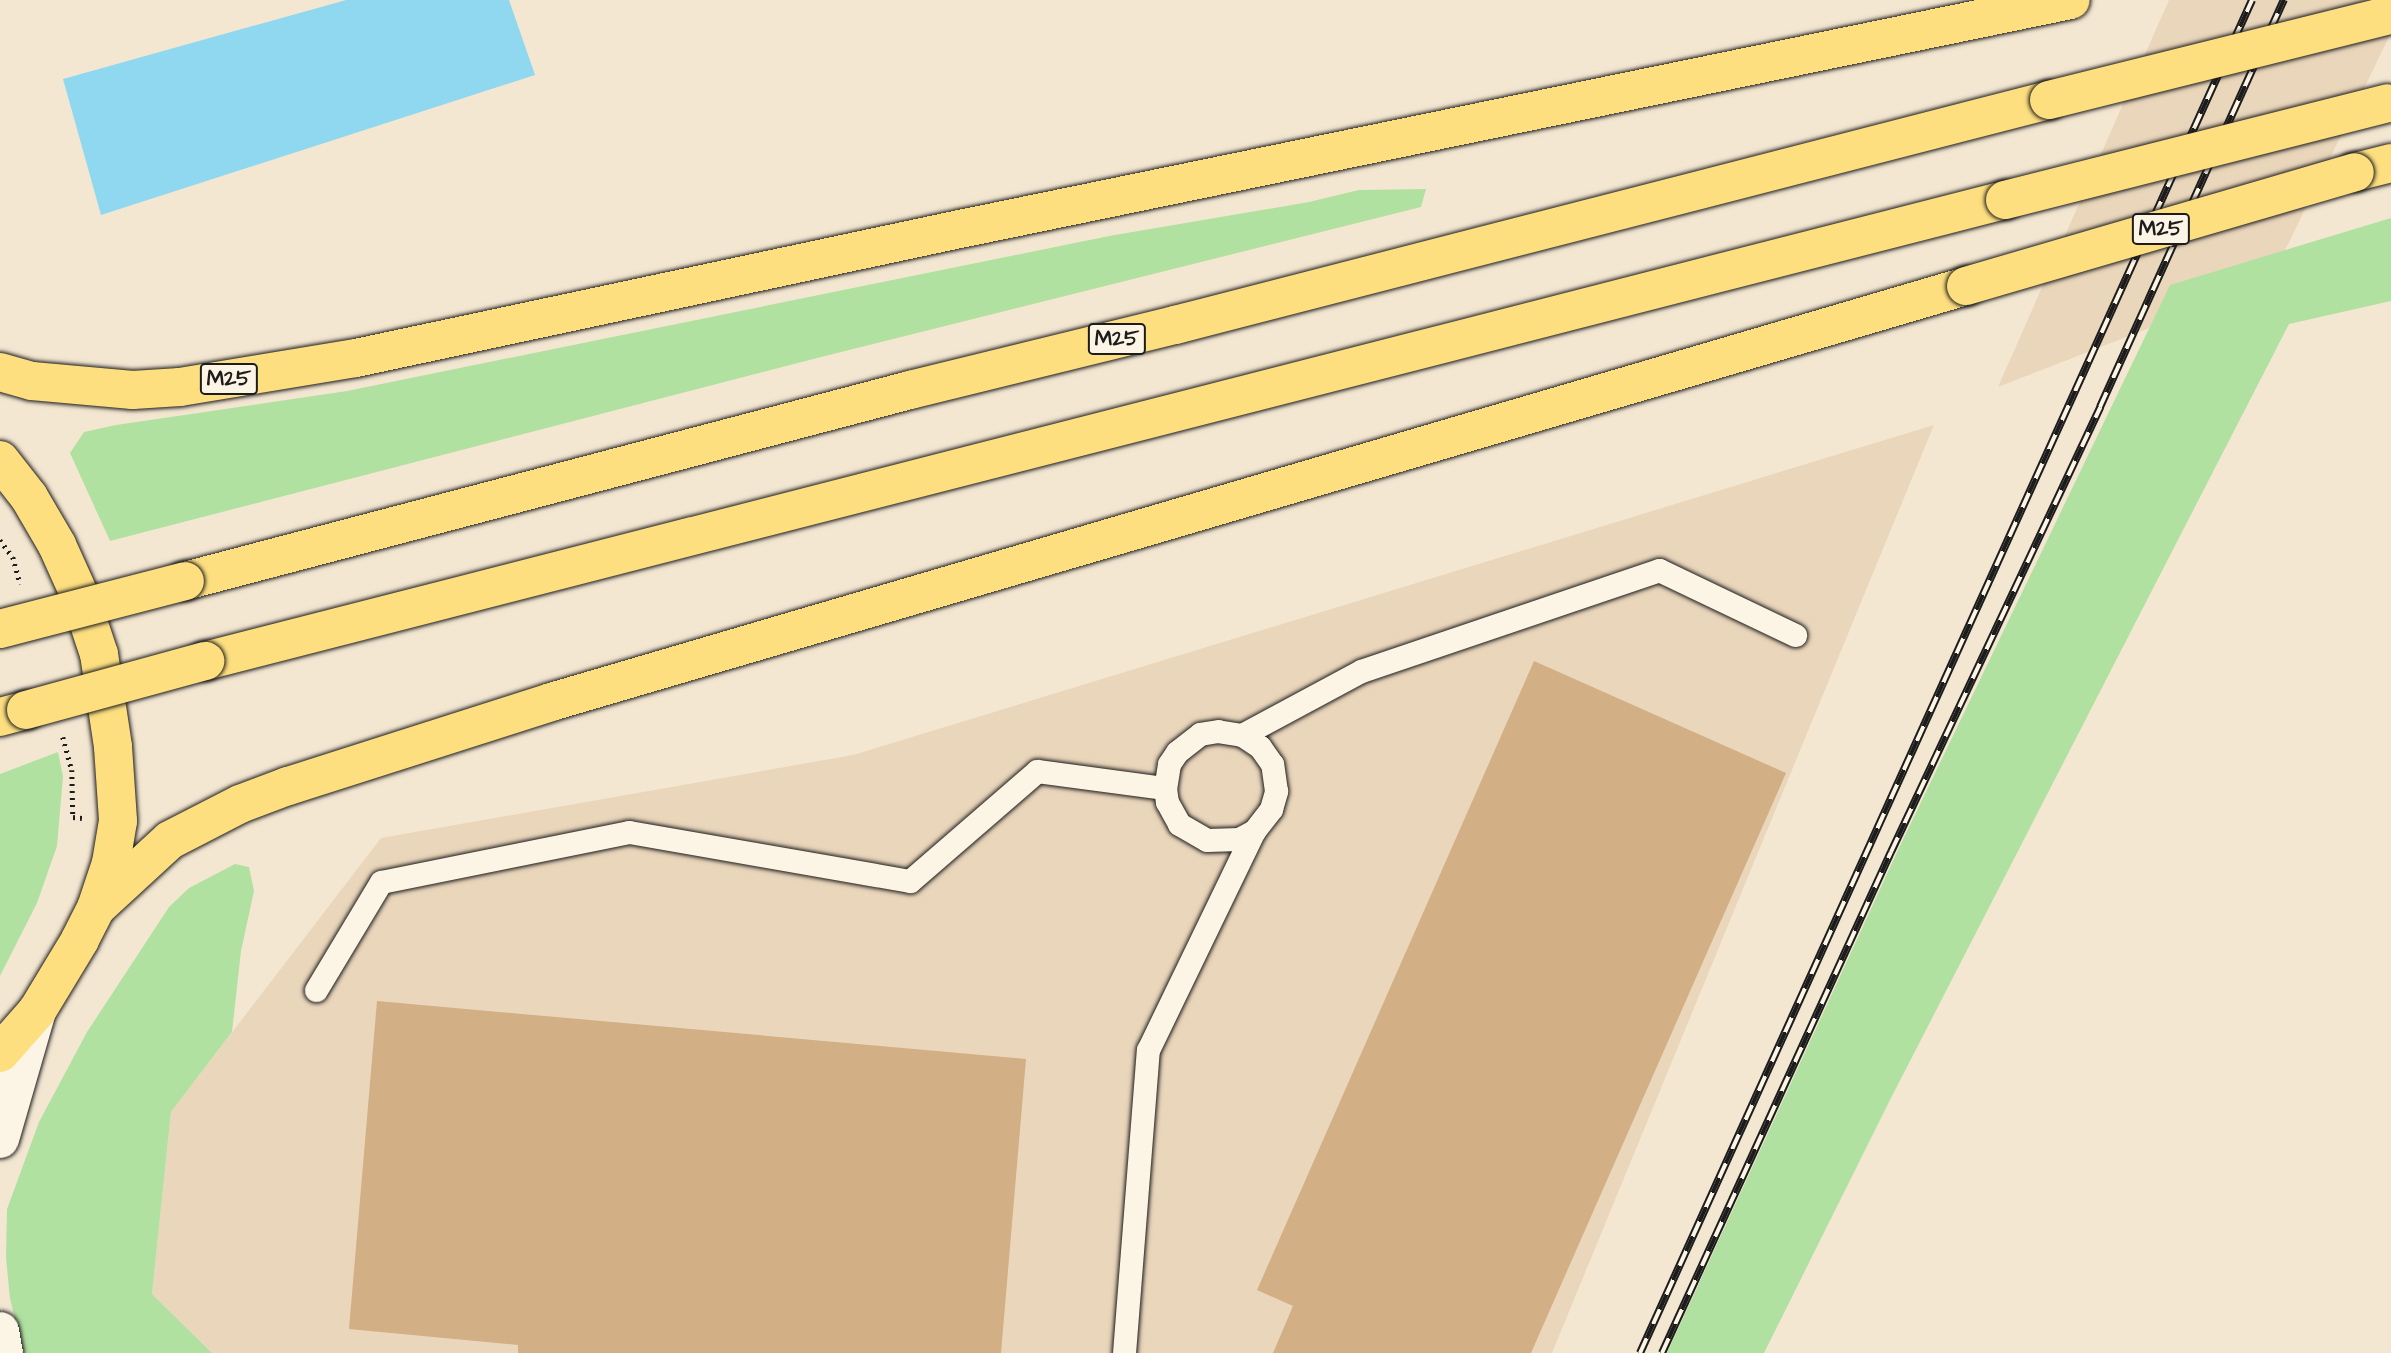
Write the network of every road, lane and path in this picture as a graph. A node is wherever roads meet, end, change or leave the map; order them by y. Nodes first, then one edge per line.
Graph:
1 (2071, 0) edge
2 (2391, 15) edge
3 (2389, 103) edge
4 (2373, 167) edge
5 (0, 372) edge
6 (0, 460) edge
7 (0, 629) edge
8 (1795, 635) dead end
9 (13, 714) edge
10 (1242, 735) junction
11 (1165, 788) junction
12 (1254, 831) junction
13 (96, 908) junction
14 (316, 990) dead end
15 (37, 1011) junction
16 (0, 1053) edge
17 (0, 1139) edge
18 (0, 1331) edge
19 (4, 1353) edge
20 (1124, 1353) edge

1 - 5 highway, M25
2 - 7 highway, M25, bridge
3 - 9 highway, bridge
4 - 13 highway, M25, bridge
6 - 13 highway
8 - 10 lane
10 - 11 lane
10 - 12 lane
11 - 12 lane
11 - 14 lane
12 - 20 lane
13 - 15 highway
15 - 16 highway
15 - 17 main road
18 - 19 main road

